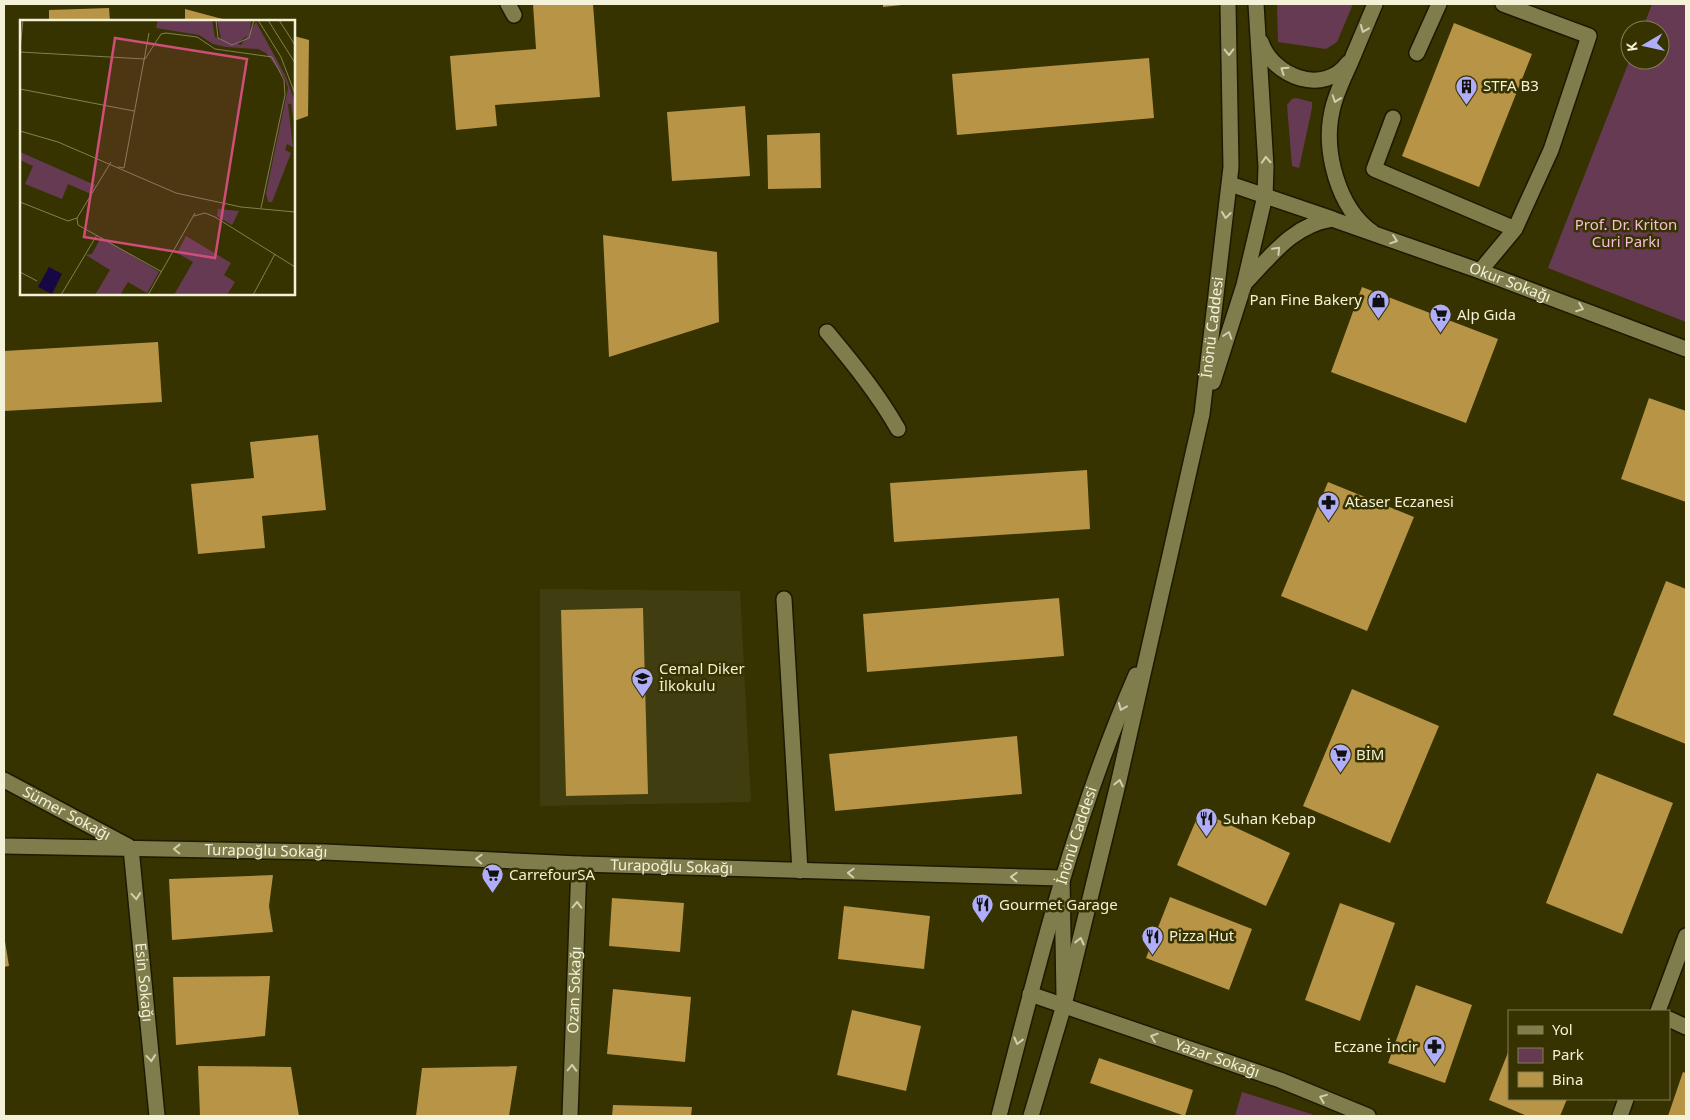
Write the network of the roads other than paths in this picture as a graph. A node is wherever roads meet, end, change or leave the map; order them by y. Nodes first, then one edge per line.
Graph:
1 (1228, 4) edge
2 (1256, 4) edge
3 (1374, 4) edge
4 (1439, 4) edge
5 (1503, 4) edge
6 (1259, 32) junction
7 (1417, 53) dead end
8 (1354, 54) junction
9 (1393, 118) dead end
10 (1230, 184) junction
11 (1265, 196) junction
12 (1332, 219) junction
13 (1514, 229) junction
14 (1372, 232) junction
15 (1480, 271) junction
16 (1244, 285) junction
17 (827, 332) dead end
18 (1686, 349) edge
19 (1202, 414) junction
20 (898, 430) dead end
21 (784, 599) dead end
22 (1148, 646) junction
23 (4, 780) edge
24 (4, 846) edge
25 (131, 848) junction
26 (579, 864) junction
27 (800, 871) junction
28 (1062, 878) junction
29 (1686, 936) edge
30 (1030, 994) junction
31 (1064, 1005) junction
32 (1658, 1010) edge
33 (1670, 1019) edge
34 (1686, 1027) edge
35 (1626, 1100) edge
36 (157, 1116) edge
37 (570, 1116) edge
38 (999, 1116) edge
39 (1031, 1116) edge
40 (1368, 1116) edge
41 (1620, 1116) edge

1 -> 10 street, İnönü Caddesi
2 - 6 street
3 -> 8 street
4 - 7 street
5 - 13 street
8 -> 6 street
11 -> 6 street
8 -> 14 street
9 - 13 street
10 - 11 street, Okur Sokağı
10 -> 19 street, İnönü Caddesi
11 - 12 street, Okur Sokağı
11 - 16 street
12 - 14 street, Okur Sokağı
16 -> 12 street
13 - 15 street
14 -> 15 street, Okur Sokağı
15 -> 18 street, Okur Sokağı
19 -> 16 street
17 - 20 street
19 - 22 street, İnönü Caddesi
21 - 27 street
22 -> 28 street, İnönü Caddesi
31 -> 22 street, İnönü Caddesi
23 - 25 street, Sümer Sokağı
24 - 25 street, Turapoğlu Sokağı
26 -> 25 street, Turapoğlu Sokağı
25 -> 36 street, Esin Sokağı
26 - 27 street, Turapoğlu Sokağı
37 -> 26 street, Ozan Sokağı
28 -> 27 street, Turapoğlu Sokağı
28 - 30 street, İnönü Caddesi
28 - 31 street
29 - 32 street
30 - 31 street, Yazar Sokağı
30 -> 38 street, İnönü Caddesi
31 - 39 street, İnönü Caddesi
40 -> 31 street, Yazar Sokağı
33 - 34 street
35 - 41 street

